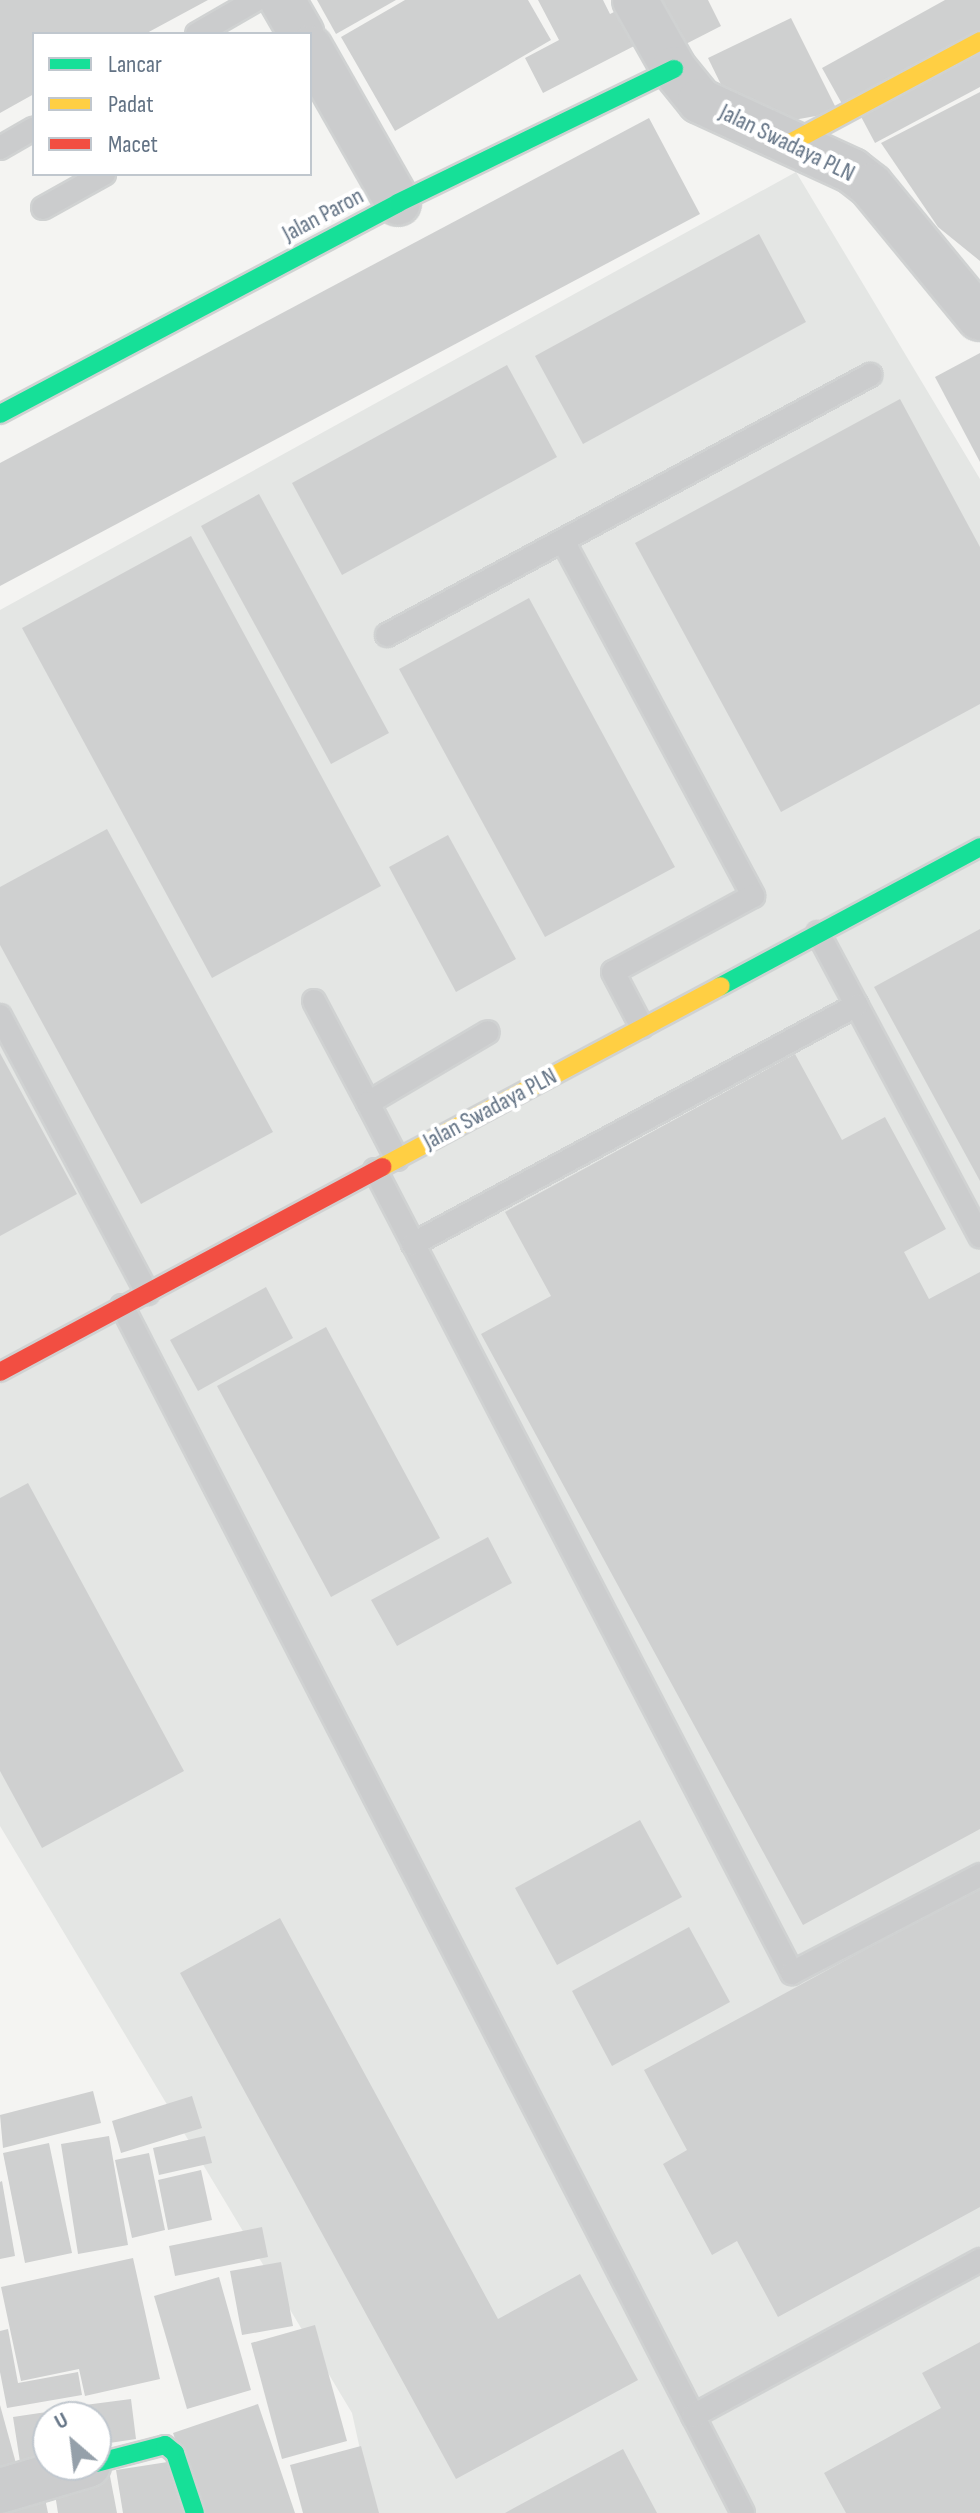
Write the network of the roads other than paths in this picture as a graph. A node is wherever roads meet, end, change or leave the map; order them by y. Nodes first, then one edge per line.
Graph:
1 (256, 0) edge
2 (282, 0) edge
3 (635, 0) edge
4 (200, 32) edge
5 (301, 32) edge
6 (980, 41) edge
7 (312, 52) edge
8 (674, 69) junction
9 (32, 129) edge
10 (792, 142) junction
11 (0, 148) edge
12 (100, 176) edge
13 (398, 203) junction
14 (43, 208) dead end
15 (980, 318) edge
16 (870, 375) dead end
17 (0, 414) edge
18 (563, 541) junction
19 (387, 635) dead end
20 (980, 847) edge
21 (818, 933) junction
22 (314, 1001) dead end
23 (857, 1005) junction
24 (0, 1016) edge
25 (642, 1027) junction
26 (488, 1032) dead end
27 (368, 1103) junction
28 (397, 1159) junction
29 (375, 1170) junction
30 (980, 1236) edge
31 (413, 1244) junction
32 (147, 1293) junction
33 (122, 1306) junction
34 (0, 1372) edge
35 (980, 1875) edge
36 (980, 2260) edge
37 (693, 2416) junction
38 (112, 2459) edge
39 (34, 2481) edge
40 (0, 2491) edge
41 (195, 2513) edge
42 (743, 2513) edge

1 - 4 lane
2 - 5 street
3 - 8 street, Jalan Swadaya PLN
6 - 10 street
7 - 13 street
8 - 10 street, Jalan Swadaya PLN
8 - 13 street, Jalan Paron
9 - 11 lane
10 - 15 street, Jalan Swadaya PLN
12 - 14 lane
13 - 17 street, Jalan Paron
16 - 18 lane
18 - 19 lane
18 - 25 lane
20 - 21 street, Jalan Swadaya PLN
21 - 23 lane
21 - 25 street, Jalan Swadaya PLN
22 - 27 lane
23 - 30 lane
23 - 31 lane
24 - 32 lane
25 - 28 street, Jalan Swadaya PLN
26 - 27 lane
27 - 28 lane
28 - 29 street, Jalan Swadaya PLN
29 - 31 lane
29 - 32 street, Jalan Swadaya PLN
31 - 35 lane
32 - 33 street, Jalan Swadaya PLN
33 - 34 street, Jalan Swadaya PLN
33 - 37 lane
36 - 37 lane
37 - 42 lane
38 - 41 street
39 - 40 street

